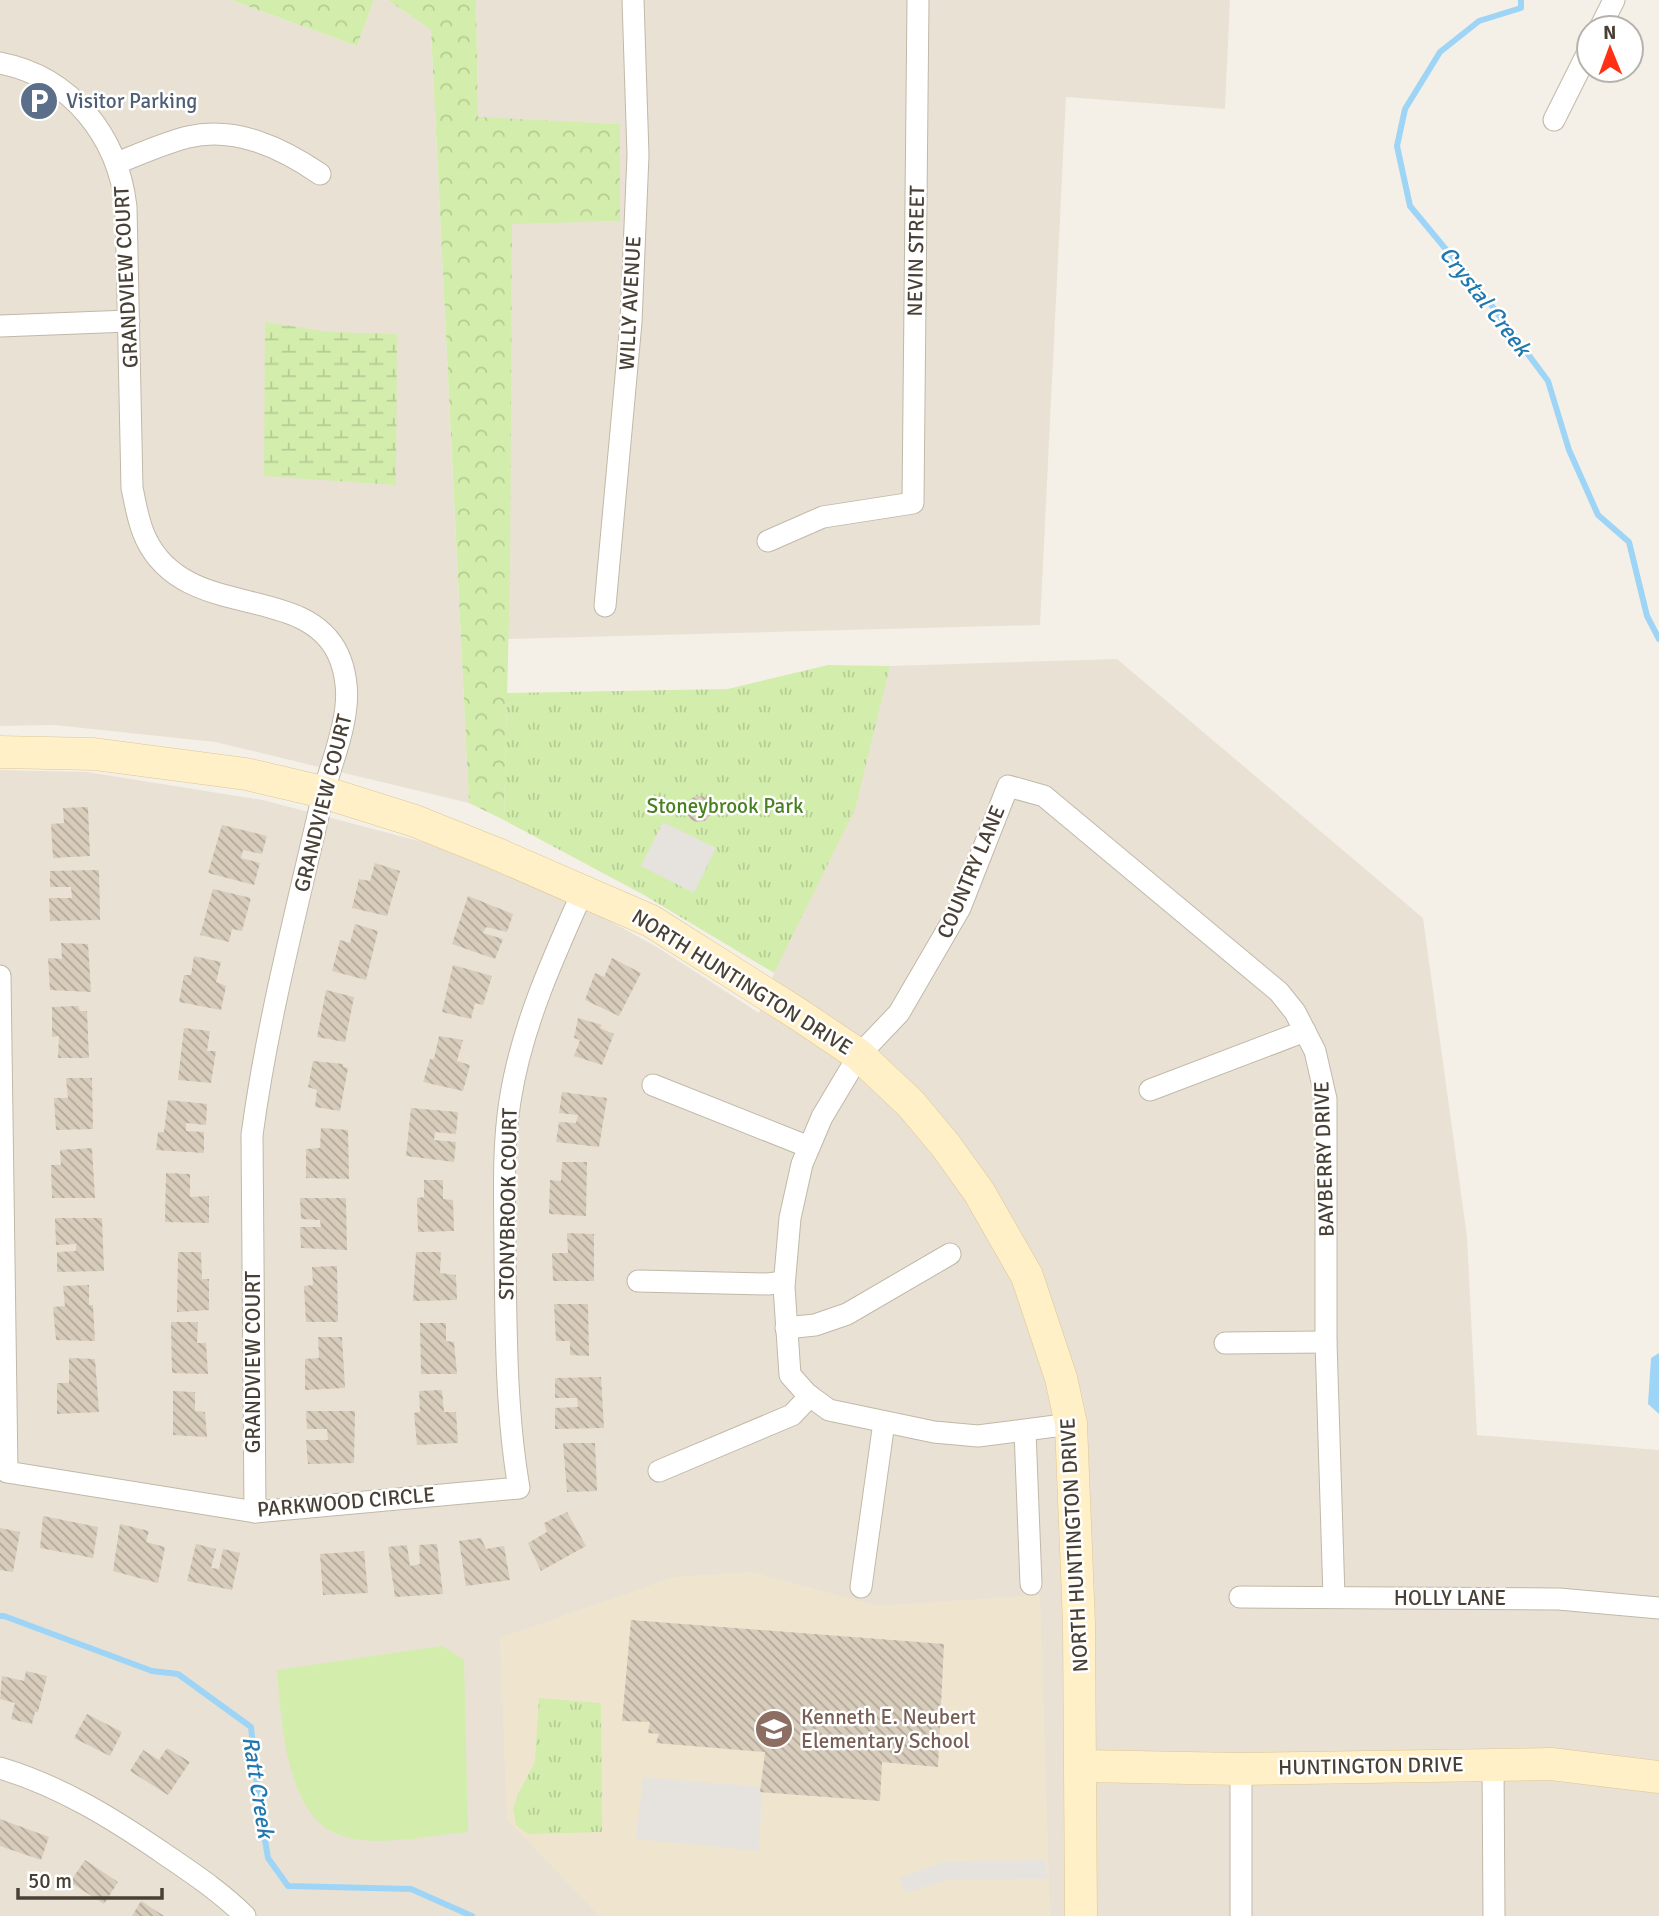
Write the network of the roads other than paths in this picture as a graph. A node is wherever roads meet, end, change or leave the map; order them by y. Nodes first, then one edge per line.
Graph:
1 (633, 0) edge
2 (918, 0) edge
3 (0, 63) edge
4 (1575, 78) edge
5 (1554, 120) dead end
6 (117, 163) junction
7 (320, 174) dead end
8 (130, 321) junction
9 (0, 326) edge
10 (768, 541) dead end
11 (605, 606) dead end
12 (0, 752) edge
13 (1008, 786) joint
14 (323, 792) junction
15 (583, 891) junction
16 (0, 976) edge
17 (1305, 1031) junction
18 (859, 1055) junction
19 (653, 1085) dead end
20 (1150, 1090) dead end
21 (809, 1147) junction
22 (950, 1254) dead end
23 (638, 1281) dead end
24 (784, 1282) junction
25 (786, 1328) junction
26 (1326, 1342) junction
27 (1225, 1343) dead end
28 (810, 1396) junction
29 (884, 1422) junction
30 (1071, 1424) junction
31 (1025, 1431) junction
32 (659, 1471) dead end
33 (519, 1488) joint
34 (255, 1512) junction
35 (1031, 1584) dead end
36 (861, 1587) dead end
37 (1240, 1597) dead end
38 (1334, 1597) junction
39 (1659, 1608) edge
40 (1493, 1763) junction
41 (1082, 1766) junction
42 (0, 1768) edge
43 (1241, 1769) junction
44 (1659, 1775) edge
45 (245, 1916) edge
46 (1081, 1916) edge
47 (1241, 1916) edge
48 (1494, 1916) edge

1 - 11 street, WILLY AVENUE
2 - 10 street, NEVIN STREET
3 - 6 street, GRANDVIEW COURT
4 - 5 street
6 - 7 street
6 - 8 street, GRANDVIEW COURT
8 - 9 street
8 - 14 street, GRANDVIEW COURT
12 - 14 street, NORTH HUNTINGTON DRIVE
13 - 17 street, BAYBERRY DRIVE
13 - 18 street, COUNTRY LANE
14 - 15 street, NORTH HUNTINGTON DRIVE
14 - 34 street, GRANDVIEW COURT
15 - 18 street, NORTH HUNTINGTON DRIVE
15 - 33 street, STONYBROOK COURT
16 - 34 street, PARKWOOD CIRCLE
17 - 20 street
17 - 26 street, BAYBERRY DRIVE
18 - 21 street, COUNTRY LANE
18 - 30 street, NORTH HUNTINGTON DRIVE
19 - 21 street
21 - 24 street, COUNTRY LANE
22 - 25 street
23 - 24 street
24 - 25 street, COUNTRY LANE
25 - 28 street, COUNTRY LANE
26 - 27 street
26 - 38 street, BAYBERRY DRIVE
28 - 29 street, COUNTRY LANE
28 - 32 street
29 - 31 street, COUNTRY LANE
29 - 36 street
30 - 31 street, COUNTRY LANE
30 - 41 street, NORTH HUNTINGTON DRIVE
31 - 35 street
33 - 34 street, PARKWOOD CIRCLE
37 - 38 street, HOLLY LANE
38 - 39 street, HOLLY LANE
40 - 43 street, HUNTINGTON DRIVE
40 - 44 street, HUNTINGTON DRIVE
40 - 48 street
41 - 43 street, HUNTINGTON DRIVE
41 - 46 street, NORTH HUNTINGTON DRIVE
42 - 45 street
43 - 47 street

